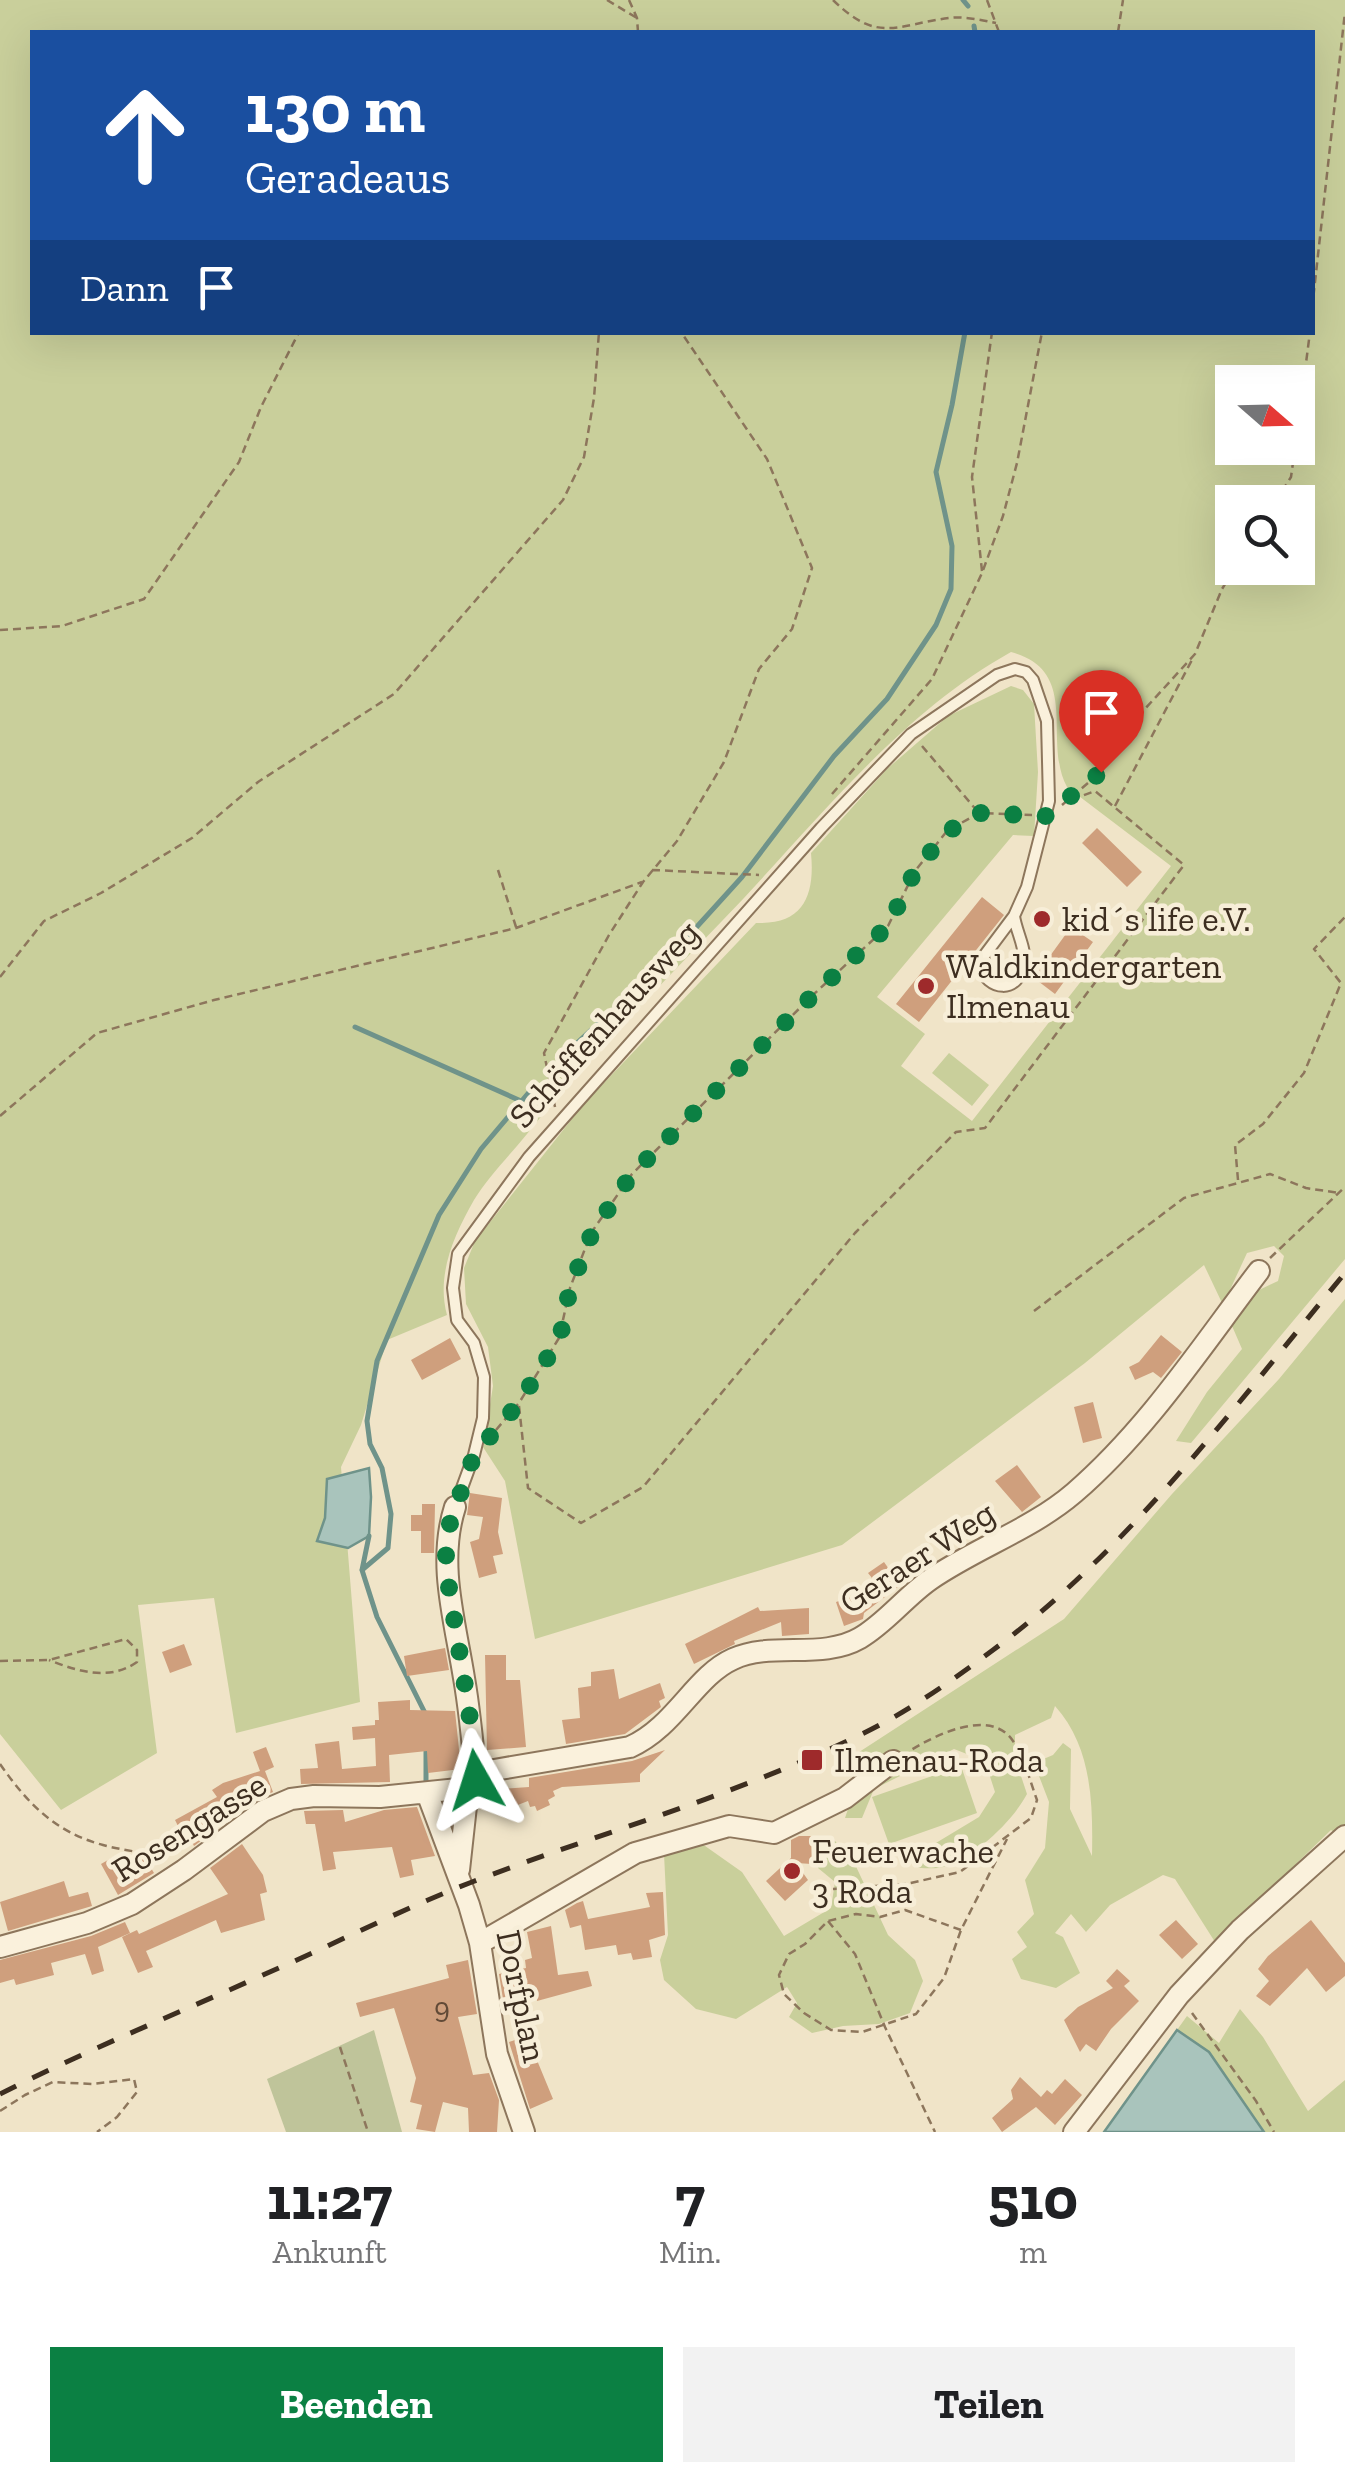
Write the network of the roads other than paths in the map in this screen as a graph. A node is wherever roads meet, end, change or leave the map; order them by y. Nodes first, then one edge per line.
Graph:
1 (1014, 916) junction
2 (1259, 1270) road end
3 (454, 1507) joint
4 (893, 1761) road end
5 (472, 1784) junction
6 (423, 1794) junction
7 (1345, 1836) edge
8 (458, 1873) junction
9 (480, 1944) junction
10 (0, 1947) edge
11 (524, 2132) edge
12 (1074, 2132) edge

1 - 1 lane, Schöffenhausweg
1 - 3 lane, Schöffenhausweg
2 - 5 street, Geraer Weg
3 - 5 street, Schöffenhausweg
4 - 9 street
5 - 6 street
5 - 8 street, Dorfplan
6 - 8 street, Dorfplan
6 - 10 street, Rosengasse
7 - 12 street
8 - 9 street, Dorfplan
9 - 11 street, Dorfplan

